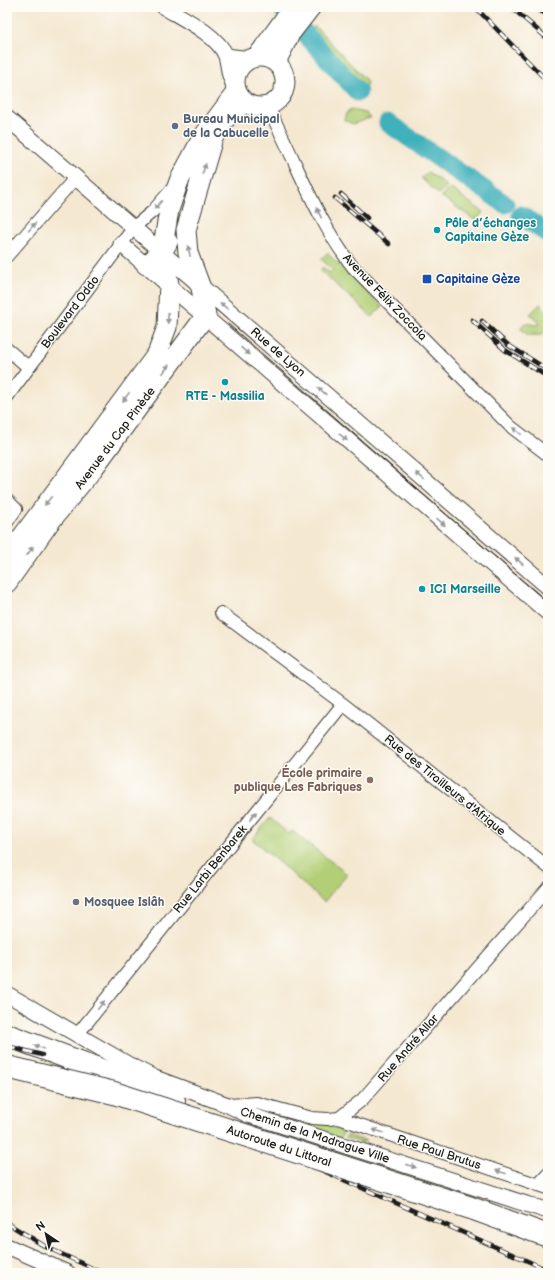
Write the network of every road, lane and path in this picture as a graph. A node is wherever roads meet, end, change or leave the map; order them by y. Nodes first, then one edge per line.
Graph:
1 (164, 7) edge
2 (304, 8) edge
3 (283, 21) edge
4 (257, 54) junction
5 (226, 56) junction
6 (276, 62) junction
7 (239, 94) junction
8 (267, 106) junction
9 (7, 118) edge
10 (76, 177) junction
11 (179, 181) junction
12 (192, 206) junction
13 (134, 227) junction
14 (121, 244) junction
15 (162, 252) junction
16 (7, 256) edge
17 (146, 265) junction
18 (169, 284) junction
19 (202, 288) junction
20 (206, 316) junction
21 (7, 349) edge
22 (28, 368) junction
23 (7, 397) edge
24 (548, 455) edge
25 (7, 500) edge
26 (7, 522) edge
27 (7, 557) edge
28 (7, 583) edge
29 (548, 587) edge
30 (221, 613) dead end
31 (548, 613) edge
32 (343, 704) junction
33 (548, 867) edge
34 (548, 888) edge
35 (7, 994) edge
36 (7, 1035) edge
37 (77, 1035) junction
38 (7, 1056) edge
39 (7, 1067) edge
40 (174, 1101) junction
41 (228, 1105) junction
42 (340, 1118) junction
43 (548, 1174) edge
44 (543, 1186) edge
45 (548, 1211) edge
46 (548, 1224) edge
47 (548, 1236) edge
48 (7, 1246) edge
49 (68, 1273) edge

1 - 5 street
2 - 3 main road
3 - 4 main road
3 - 6 main road
4 - 5 street
4 - 6 main road
4 - 7 main road
5 - 7 street
6 - 8 main road
7 - 8 main road
7 - 11 main road
12 -> 7 main road
24 -> 8 street, Avenue Félix Zoccola
9 - 10 street, Rue de Lyon
10 - 13 street, Rue de Lyon
16 -> 10 street
11 -> 13 street, Boulevard Oddo
11 - 15 main road
12 - 15 main road
19 -> 12 main road
13 - 14 street, Boulevard Oddo
13 - 15 street, Rue de Lyon
14 - 17 street, Rue de Lyon
14 - 22 street, Boulevard Oddo
15 - 17 main road
15 - 18 main road, Avenue du Cap Pinède
15 - 19 street, Rue de Lyon
17 - 18 street, Rue de Lyon
18 - 20 street, Rue de Lyon
18 -> 27 main road, Avenue du Cap Pinède
19 - 20 main road
29 -> 19 street, Rue de Lyon
28 -> 20 main road, Avenue du Cap Pinède
20 -> 31 street, Rue de Lyon
21 - 22 street
22 - 23 street, Boulevard Oddo
25 - 26 street
30 - 32 street, Rue des Tirailleurs d'Afrique
32 - 33 street, Rue des Tirailleurs d'Afrique
37 -> 32 street, Rue Larbi Benbarek
34 - 42 street, Rue André Allar
35 - 37 street, Chemin de la Madrague Ville
40 -> 36 highway
37 - 41 street, Chemin de la Madrague Ville
38 - 40 highway, Autoroute du Littoral
39 - 47 highway, Autoroute du Littoral, bridge
40 - 46 highway, Autoroute du Littoral
41 - 42 street
41 -> 45 street, Chemin de la Madrague Ville
44 -> 42 street, Rue Paul Brutus
43 - 44 street
48 - 49 street

